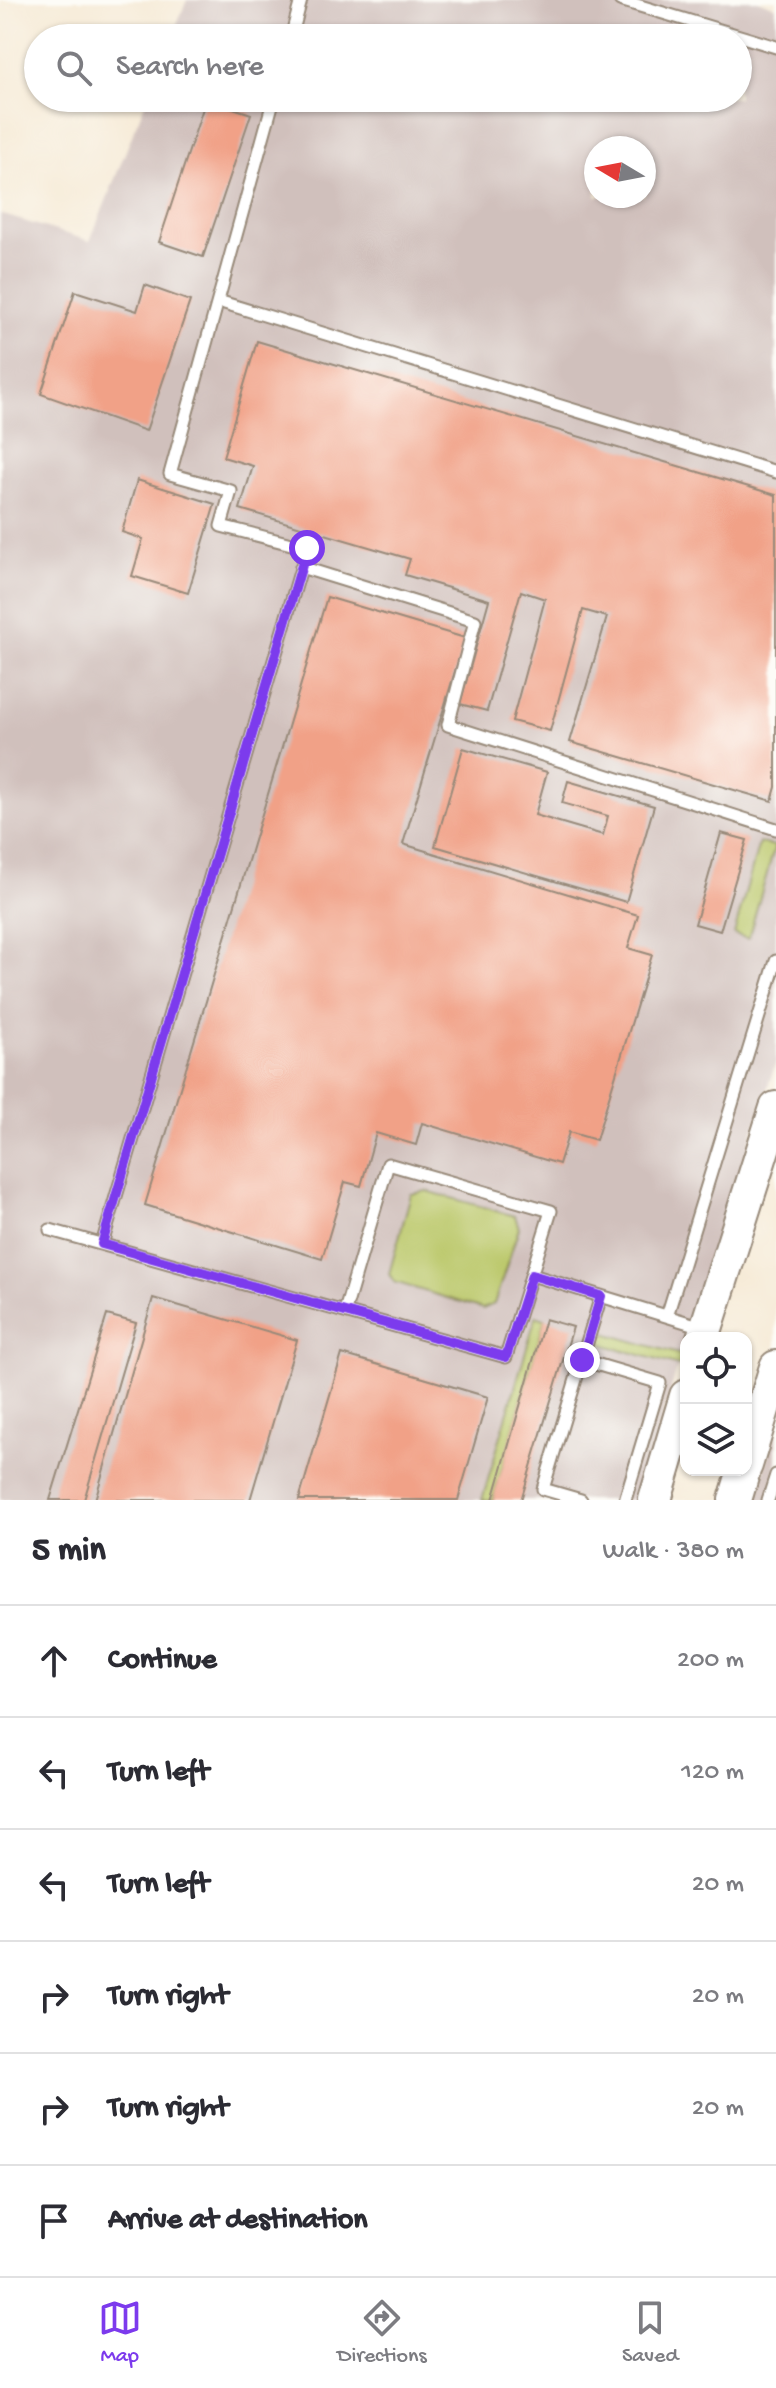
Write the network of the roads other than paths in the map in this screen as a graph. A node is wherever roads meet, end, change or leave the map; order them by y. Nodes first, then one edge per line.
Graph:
1 (301, 0) edge
2 (620, 0) edge
3 (295, 24) edge
4 (700, 24) edge
5 (752, 40) edge
6 (776, 47) edge
7 (270, 112) edge
8 (218, 301) junction
9 (776, 472) edge
10 (301, 567) junction
11 (776, 829) edge
12 (776, 961) edge
13 (776, 1108) edge
14 (50, 1230) dead end
15 (102, 1244) junction
16 (532, 1275) junction
17 (601, 1296) junction
18 (345, 1311) junction
19 (667, 1316) junction
20 (703, 1332) edge
21 (705, 1332) edge
22 (582, 1360) junction
23 (776, 1367) edge
24 (684, 1404) edge
25 (752, 1444) edge
26 (776, 1475) edge
27 (742, 1476) edge
28 (581, 1500) edge
29 (625, 1500) edge
30 (655, 1500) edge
31 (735, 1500) edge
32 (768, 1500) edge

1 - 3 lane
2 - 4 lane
5 - 6 lane
7 - 8 lane
8 - 9 lane
8 - 10 lane
10 - 11 lane
10 - 15 lane
12 - 19 lane
13 - 21 main road
14 - 15 lane
15 - 18 lane
16 - 17 lane
16 - 18 lane
16 - 18 lane
17 - 19 lane
17 - 22 lane
19 - 20 lane
22 - 28 lane
22 - 29 lane
23 - 25 main road
24 - 30 main road
26 - 32 lane
27 - 31 main road

